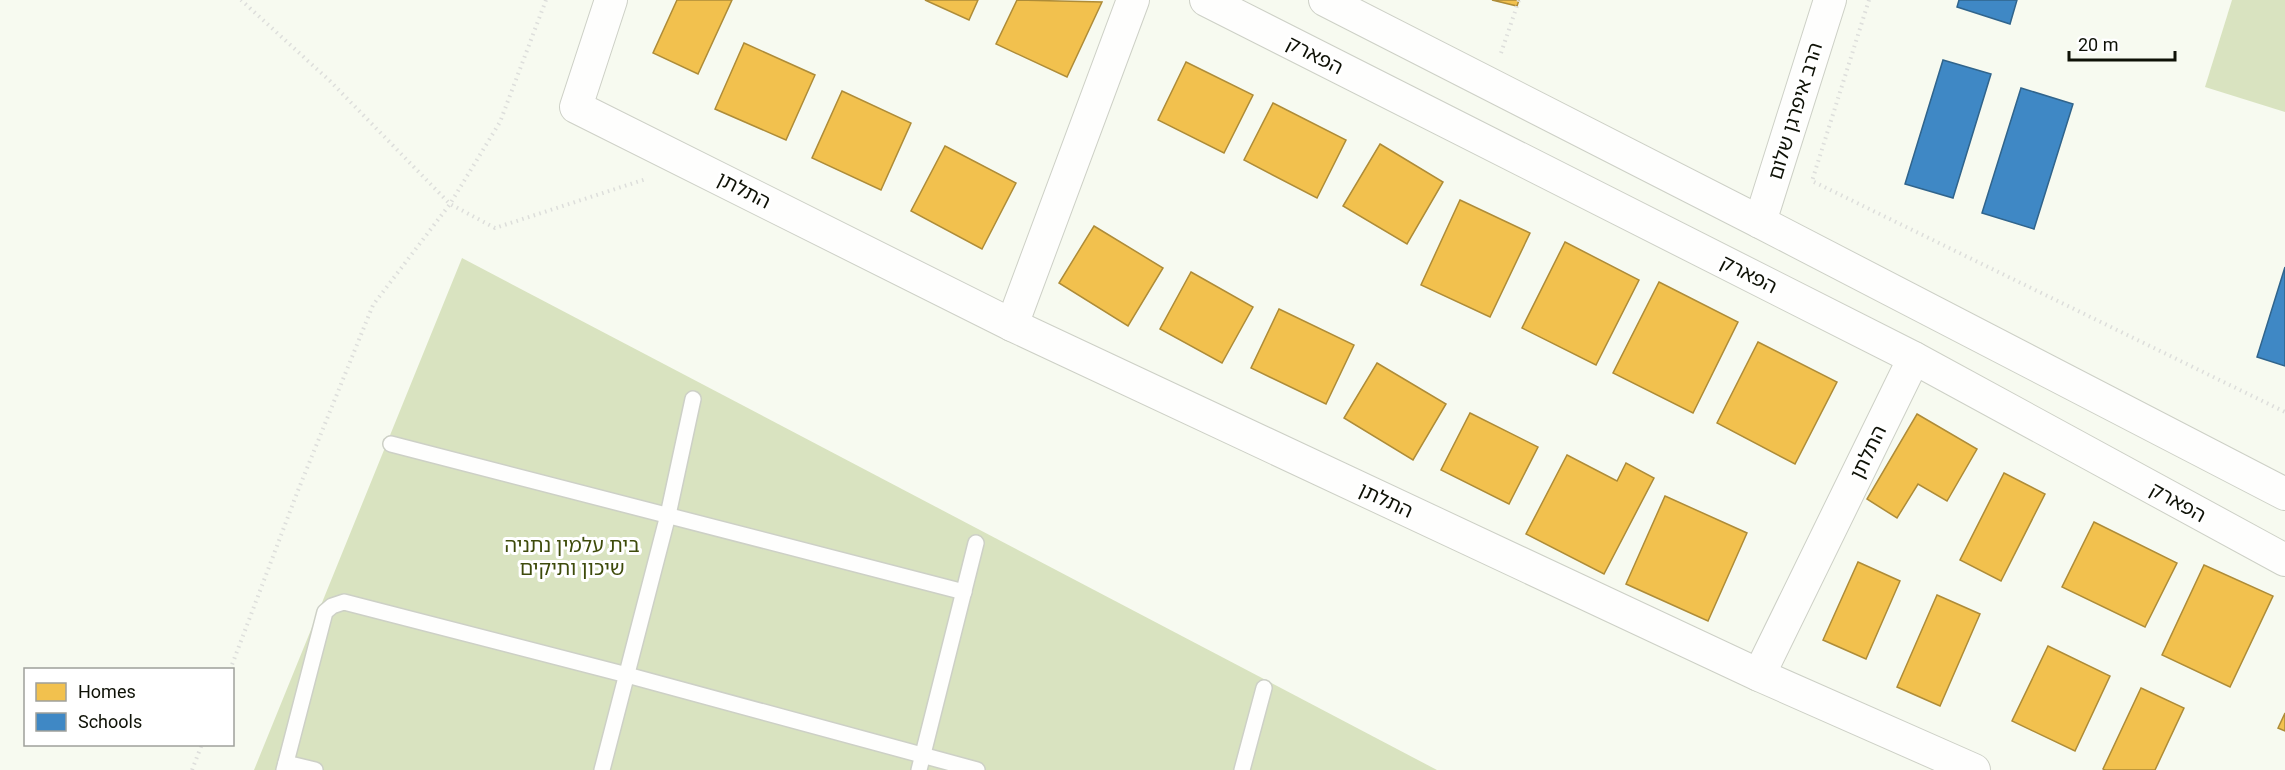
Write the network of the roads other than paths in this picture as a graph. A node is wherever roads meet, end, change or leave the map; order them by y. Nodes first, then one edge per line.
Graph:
1 (611, 0) edge
2 (1133, 0) edge
3 (1206, 0) edge
4 (1325, 0) edge
5 (1830, 0) edge
6 (1760, 222) junction
7 (1012, 325) junction
8 (1914, 358) junction
9 (693, 399) dead end
10 (391, 444) dead end
11 (2285, 494) edge
12 (668, 515) junction
13 (976, 543) dead end
14 (2285, 560) edge
15 (964, 592) junction
16 (627, 675) junction
17 (1759, 675) junction
18 (1264, 688) dead end
19 (921, 763) edge
20 (285, 766) edge
21 (315, 770) edge
22 (602, 770) edge
23 (977, 770) edge
24 (1242, 770) edge
25 (1974, 770) edge

1 - 7 street, התלתן
2 - 7 street
3 - 8 street, הפארק
4 - 6 street
5 - 6 street, הרב איפרגן שלום
6 - 11 street
7 - 17 street, התלתן
8 - 14 street, הפארק
8 - 17 street, התלתן
9 - 12 lane
10 - 12 lane
12 - 15 lane
12 - 16 lane
13 - 15 lane
15 - 19 lane
16 - 19 lane
16 - 20 lane
16 - 22 lane
17 - 25 street, התלתן
18 - 24 lane
19 - 23 lane
20 - 21 lane

